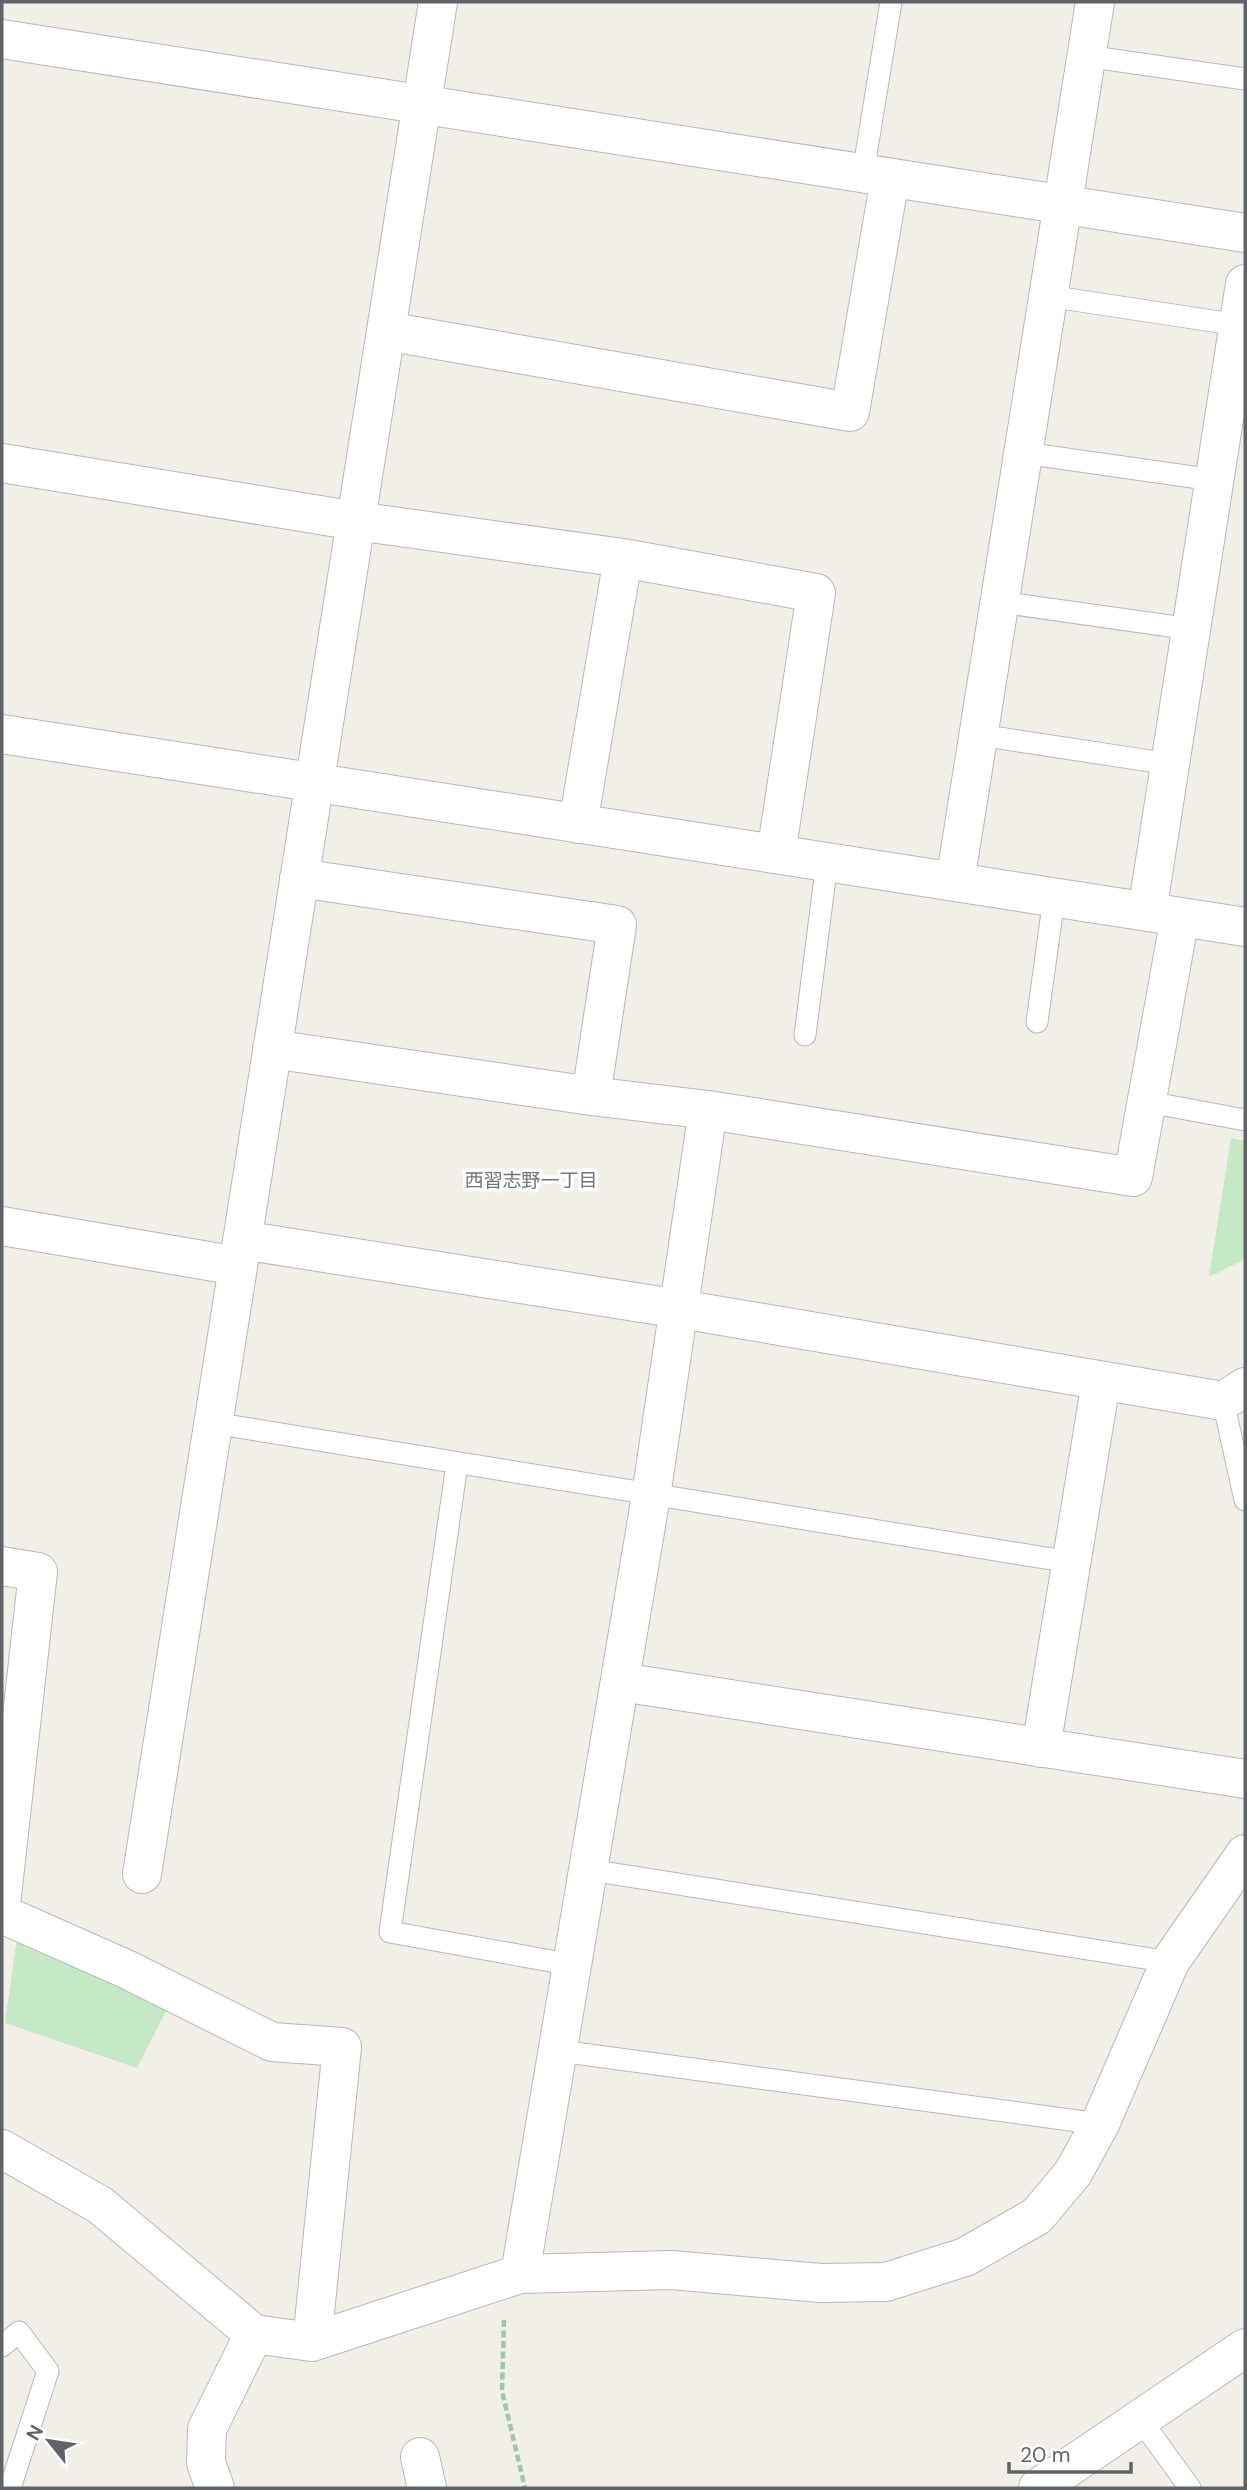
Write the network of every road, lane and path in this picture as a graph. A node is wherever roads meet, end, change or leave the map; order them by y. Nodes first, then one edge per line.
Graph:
1 (438, 2) edge
2 (891, 2) edge
3 (1095, 2) edge
4 (2, 39) edge
5 (1086, 56) junction
6 (1245, 79) edge
7 (422, 105) junction
8 (876, 176) junction
9 (1063, 205) junction
10 (1245, 233) edge
11 (1245, 284) edge
12 (1048, 296) junction
13 (1239, 325) junction
14 (386, 331) junction
15 (1024, 453) junction
16 (2, 463) edge
17 (1214, 480) junction
18 (356, 520) junction
19 (623, 558) junction
20 (1000, 602) junction
21 (1191, 629) junction
22 (2, 734) edge
23 (979, 735) junction
24 (1170, 764) junction
25 (314, 783) junction
26 (578, 824) junction
27 (776, 855) junction
28 (827, 862) junction
29 (299, 878) junction
30 (956, 882) junction
31 (1054, 898) junction
32 (1163, 914) junction
33 (1245, 927) edge
34 (1038, 1022) dead end
35 (806, 1035) dead end
36 (272, 1049) junction
37 (591, 1096) junction
38 (1148, 1102) junction
39 (708, 1110) junction
40 (1245, 1120) edge
41 (2, 1226) edge
42 (240, 1253) junction
43 (680, 1309) junction
44 (1101, 1382) junction
45 (1234, 1394) edge
46 (213, 1423) junction
47 (457, 1464) junction
48 (651, 1496) junction
49 (1245, 1500) edge
50 (1070, 1562) junction
51 (2, 1566) edge
52 (621, 1682) junction
53 (1041, 1748) junction
54 (1245, 1779) edge
55 (1245, 1854) edge
56 (590, 1870) junction
57 (142, 1874) dead end
58 (2, 1896) edge
59 (2, 1914) edge
60 (1170, 1962) junction
61 (573, 1965) junction
62 (560, 2051) junction
63 (1100, 2124) junction
64 (2, 2149) edge
65 (512, 2276) junction
66 (254, 2334) junction
67 (312, 2342) junction
68 (2, 2346) edge
69 (1245, 2348) edge
70 (1140, 2418) junction
71 (1082, 2477) edge
72 (10, 2488) edge
73 (215, 2488) edge
74 (525, 2488) edge
75 (1038, 2488) edge
76 (1190, 2488) edge

1 - 7 street
2 - 8 lane
3 - 5 street
4 - 7 street
5 - 6 lane
5 - 9 street
7 - 8 street
7 - 14 street
8 - 9 street
8 - 14 street
9 - 10 street
9 - 12 street
11 - 13 street
12 - 13 lane
12 - 15 street
13 - 17 street
14 - 18 street
15 - 17 lane
15 - 20 street
16 - 18 street
17 - 21 street
18 - 19 street
18 - 25 street
19 - 26 street
19 - 27 street
20 - 21 lane
20 - 23 street
21 - 24 street
22 - 25 street
23 - 24 lane
23 - 30 street
24 - 32 street
25 - 26 street
25 - 29 street
26 - 27 street
27 - 28 street
28 - 30 street
28 - 35 lane
29 - 36 street
29 - 37 street
30 - 31 street
31 - 32 street
31 - 34 lane
32 - 33 street
32 - 38 street
36 - 37 street
36 - 42 street
37 - 39 street
38 - 39 street
38 - 40 lane
39 - 43 street
41 - 42 street
42 - 43 street
42 - 46 street
43 - 44 street
43 - 48 street
44 - 45 street
44 - 50 street
45 - 49 lane
46 - 47 lane
46 - 57 street
47 - 48 lane
47 - 61 lane
48 - 50 lane
48 - 52 street
50 - 53 street
51 - 58 street
52 - 53 street
52 - 56 street
53 - 54 street
55 - 60 street
56 - 60 lane
56 - 61 street
59 - 67 street
60 - 63 street
61 - 62 street
62 - 63 lane
62 - 65 street
63 - 65 street
64 - 66 street
65 - 67 street
65 - 74 path
66 - 67 street
66 - 73 street
68 - 72 lane
69 - 70 street
70 - 71 street
70 - 76 lane
71 - 75 street

